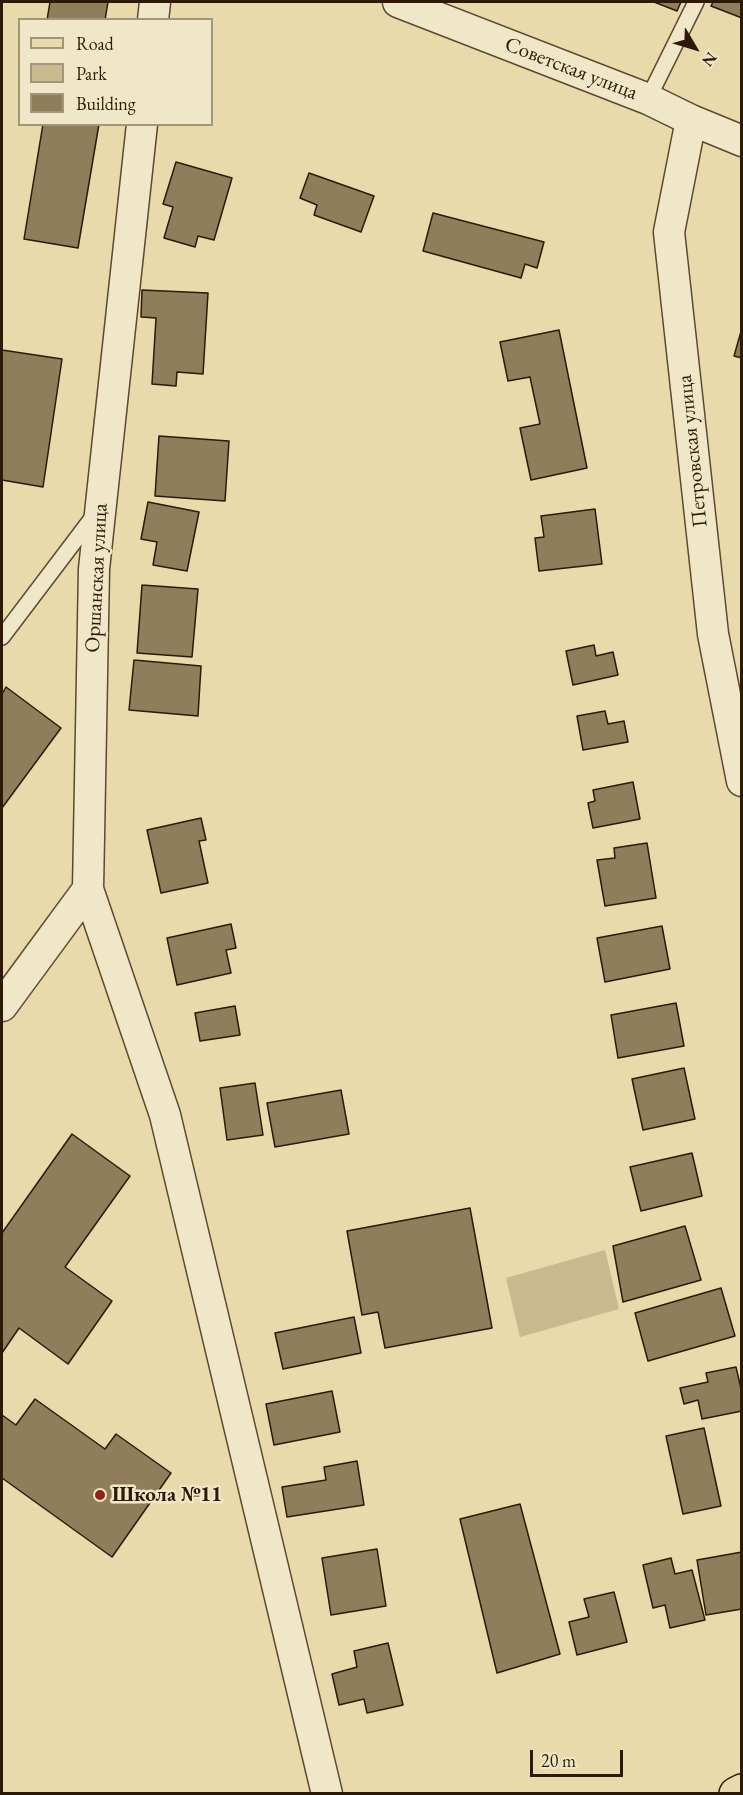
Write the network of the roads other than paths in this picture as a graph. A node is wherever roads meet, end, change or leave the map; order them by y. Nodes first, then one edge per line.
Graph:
1 (155, 2) edge
2 (398, 2) edge
3 (696, 2) edge
4 (153, 18) edge
5 (648, 99) junction
6 (691, 120) junction
7 (142, 126) edge
8 (741, 141) edge
9 (101, 506) junction
10 (2, 637) edge
11 (741, 781) edge
12 (87, 889) junction
13 (2, 1006) edge
14 (741, 1791) edge
15 (327, 1794) edge
16 (736, 1794) edge

1 - 4 street
2 - 5 street, Советская улица
3 - 5 lane
5 - 6 street, Советская улица
6 - 8 street, Советская улица
6 - 11 street, Петровская улица
7 - 9 street, Оршанская улица
9 - 10 lane
9 - 12 street, Оршанская улица
12 - 13 street
12 - 15 street
14 - 16 main road

